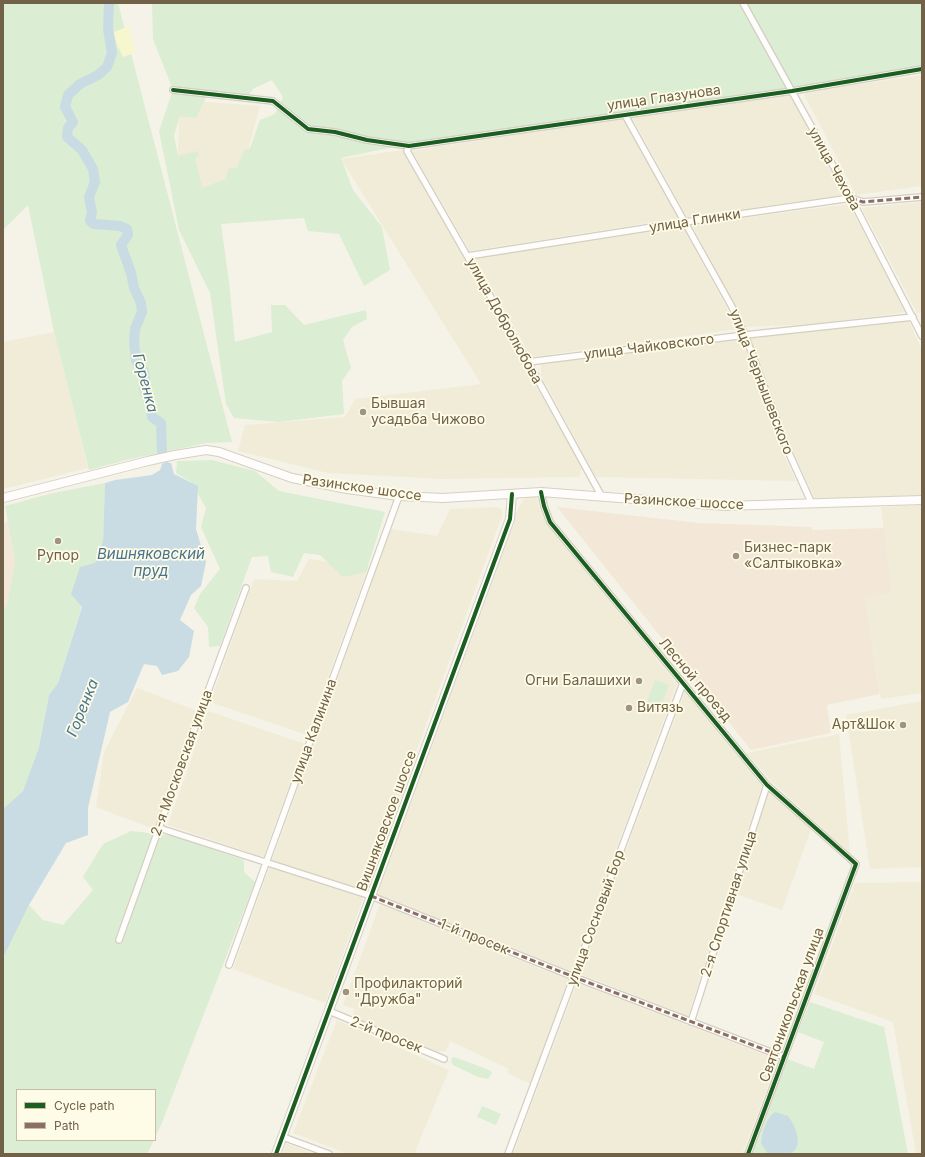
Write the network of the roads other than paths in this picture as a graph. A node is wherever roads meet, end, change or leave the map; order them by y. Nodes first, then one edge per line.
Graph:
1 (743, 3) edge
2 (922, 69) edge
3 (173, 90) dead end
4 (792, 91) junction
5 (625, 115) junction
6 (409, 146) junction
7 (922, 197) edge
8 (851, 198) junction
9 (685, 222) junction
10 (468, 256) junction
11 (913, 317) junction
12 (745, 335) junction
13 (922, 336) edge
14 (528, 362) junction
15 (541, 492) junction
16 (512, 494) junction
17 (399, 496) junction
18 (3, 498) edge
19 (602, 498) junction
20 (922, 500) edge
21 (812, 504) junction
22 (246, 588) dead end
23 (683, 683) junction
24 (767, 785) junction
25 (159, 828) junction
26 (266, 863) junction
27 (856, 864) joint
28 (371, 896) junction
29 (119, 940) dead end
30 (228, 966) dead end
31 (574, 977) junction
32 (329, 1011) junction
33 (691, 1022) junction
34 (784, 1057) junction
35 (444, 1059) dead end
36 (283, 1137) junction
37 (276, 1154) edge
38 (329, 1154) edge
39 (508, 1154) edge
40 (748, 1154) edge

1 - 4 street, улица Чехова
2 - 4 street, улица Глазунова
3 - 6 street, улица Глазунова
4 - 5 street, улица Глазунова
4 - 8 street, улица Чехова
5 - 6 street, улица Глазунова
5 - 9 street, улица Чернышевского
6 - 10 street, улица Добролюбова
7 - 8 street, улица Глинки
8 - 9 street, улица Глинки
8 - 11 street, улица Чехова
9 - 10 street, улица Глинки
9 - 12 street, улица Чернышевского
10 - 14 street, улица Добролюбова
11 - 12 street, улица Чайковского
11 - 13 street, улица Чехова
12 - 14 street, улица Чайковского
12 - 21 street, улица Чернышевского
14 - 19 street, улица Добролюбова
15 - 16 main road, Разинское шоссе
15 - 19 main road, Разинское шоссе
15 - 23 street, Лесной проезд
16 - 17 main road, Разинское шоссе
16 - 28 main road, Вишняковское шоссе
17 - 18 main road, Разинское шоссе
17 - 26 street, улица Калинина
19 - 21 main road, Разинское шоссе
20 - 21 main road, Разинское шоссе
22 - 25 street, 2-я Московская улица
23 - 24 street, Лесной проезд
23 - 31 street, улица Сосновый Бор
24 - 27 street, Лесной проезд
24 - 33 street, 2-я Спортивная улица
25 - 26 street, 1-й просек
25 - 29 street, 2-я Московская улица
26 - 28 street, 1-й просек
26 - 30 street, улица Калинина
27 - 34 street, Святоникольская улица
28 - 31 street, 1-й просек
28 - 32 main road, Вишняковское шоссе
31 - 33 street, 1-й просек
31 - 39 street, улица Сосновый Бор
32 - 35 street, 2-й просек
32 - 36 main road, Вишняковское шоссе
33 - 34 street, 1-й просек
34 - 40 street, Святоникольская улица
36 - 37 main road, Вишняковское шоссе
36 - 38 street

